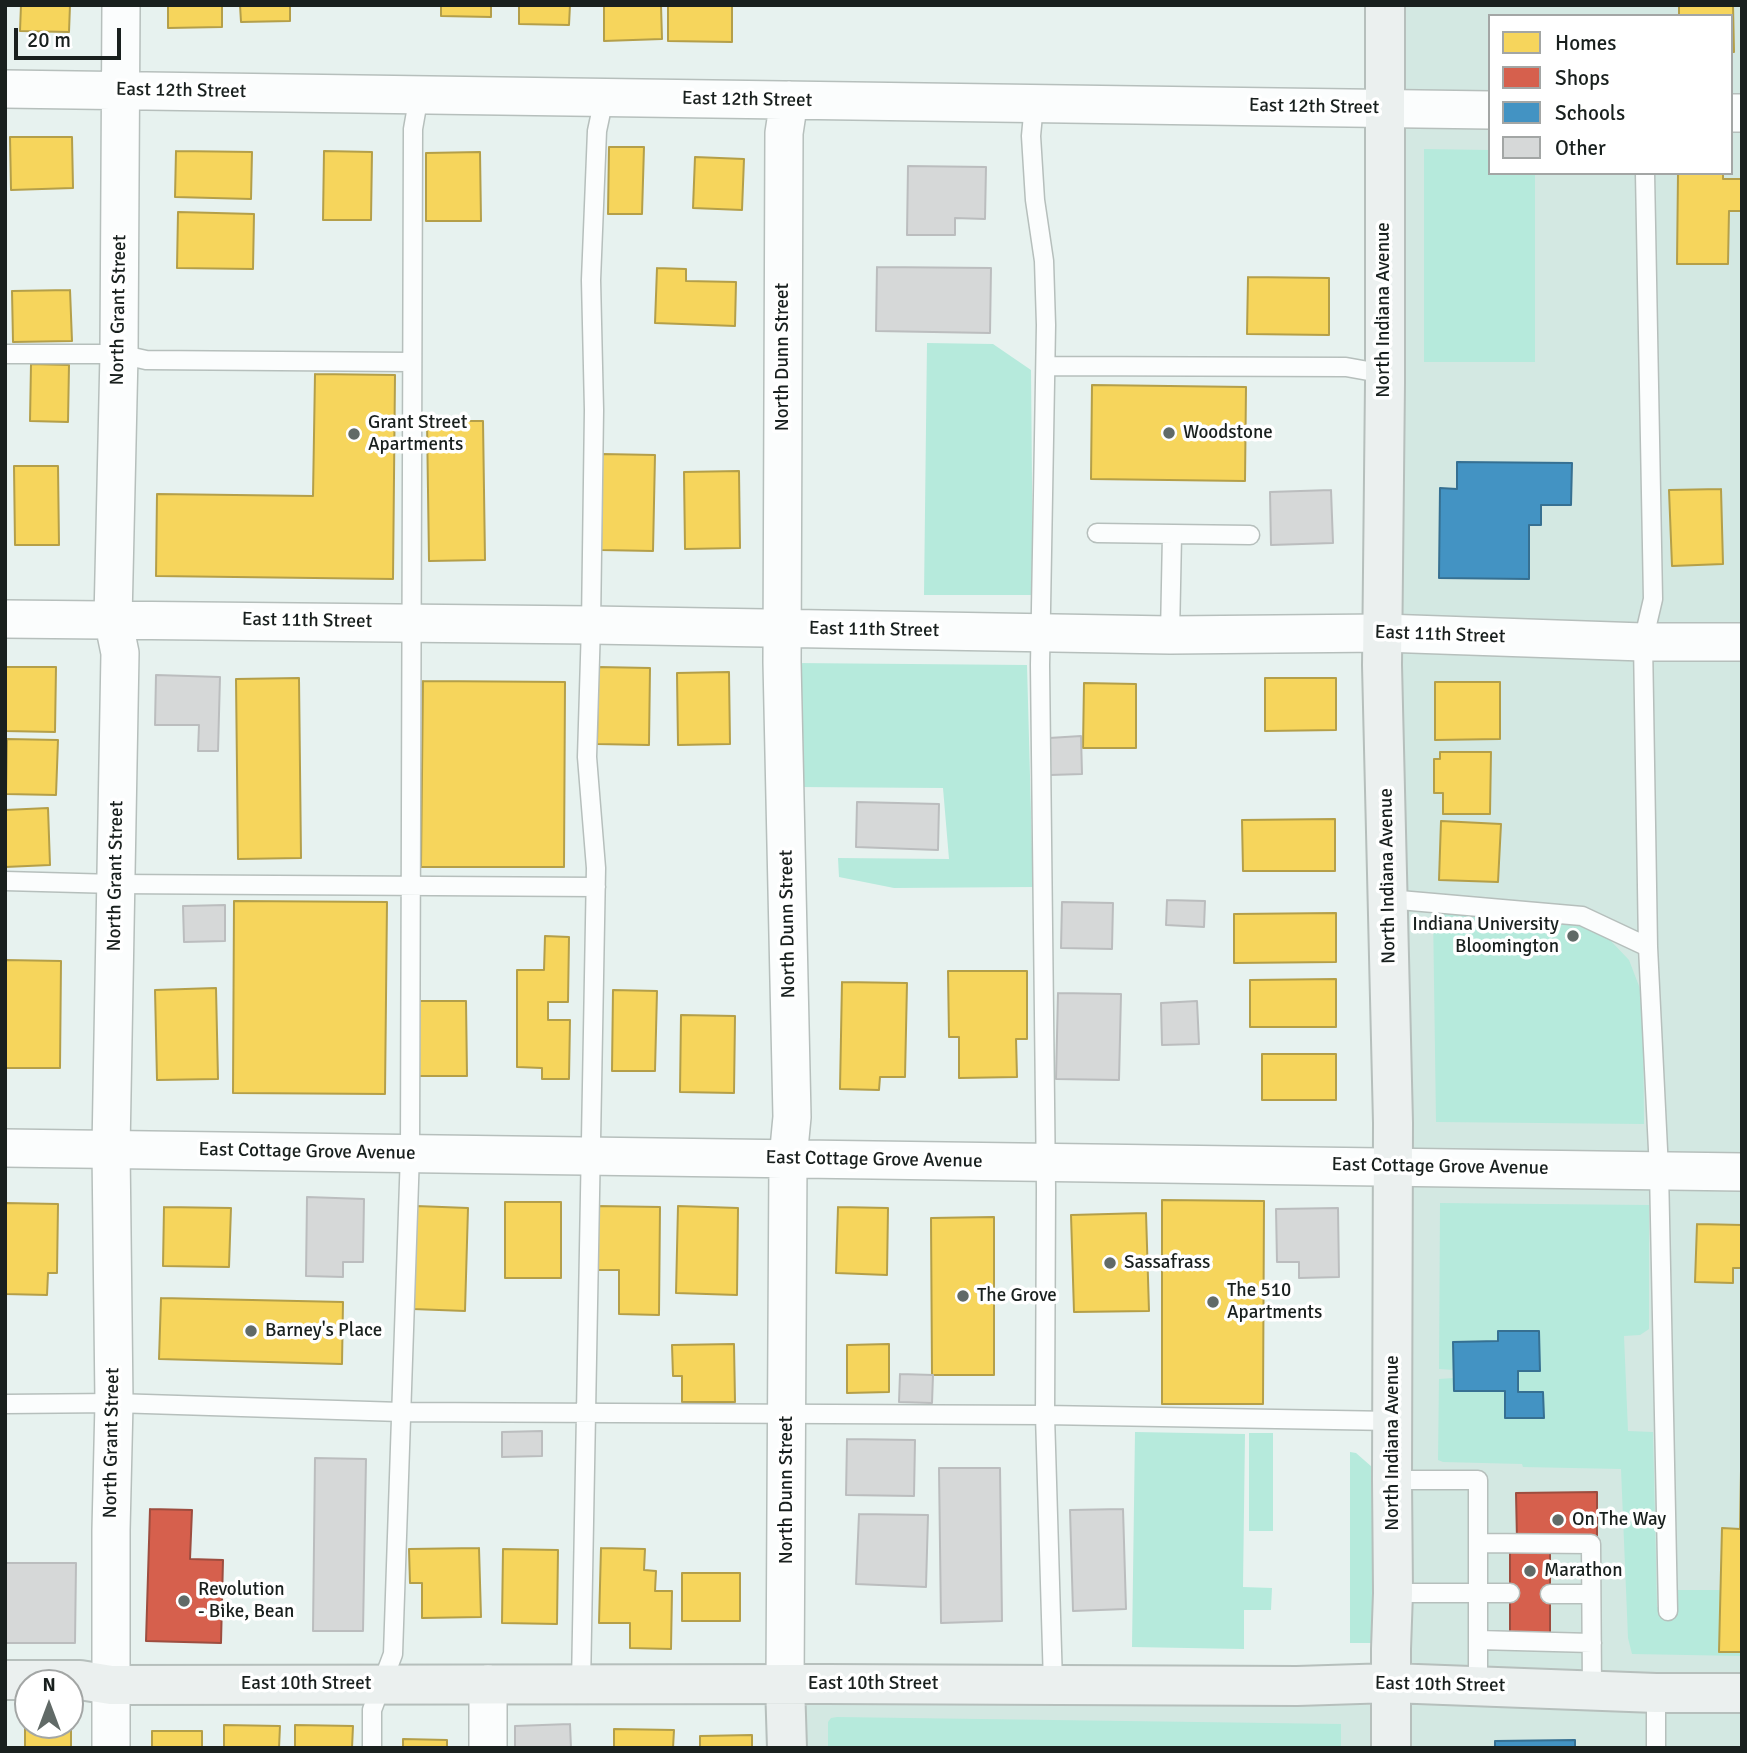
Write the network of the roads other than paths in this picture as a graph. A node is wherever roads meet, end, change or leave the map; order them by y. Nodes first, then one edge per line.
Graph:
1 (121, 5) edge
2 (1384, 5) edge
3 (5, 89) edge
4 (120, 91) junction
5 (419, 95) junction
6 (604, 98) junction
7 (789, 100) junction
8 (1034, 104) junction
9 (1385, 108) junction
10 (1488, 110) edge
11 (1645, 175) edge
12 (5, 354) edge
13 (118, 354) junction
14 (412, 362) junction
15 (1046, 366) junction
16 (1385, 374) junction
17 (1097, 533) dead end
18 (1172, 534) junction
19 (1251, 535) dead end
20 (5, 619) edge
21 (113, 619) junction
22 (412, 623) junction
23 (591, 625) junction
24 (783, 629) junction
25 (1040, 632) junction
26 (1383, 633) junction
27 (1170, 635) junction
28 (1643, 642) junction
29 (1742, 642) edge
30 (5, 881) edge
31 (115, 884) junction
32 (411, 886) junction
33 (596, 887) junction
34 (1388, 899) junction
35 (1648, 947) junction
36 (5, 1148) edge
37 (111, 1149) junction
38 (410, 1153) junction
39 (590, 1156) junction
40 (788, 1159) junction
41 (1045, 1162) junction
42 (1393, 1167) junction
43 (1659, 1170) junction
44 (1742, 1172) edge
45 (114, 1403) junction
46 (5, 1404) edge
47 (401, 1412) junction
48 (586, 1413) junction
49 (788, 1414) junction
50 (1045, 1415) junction
51 (1392, 1421) junction
52 (1392, 1479) junction
53 (1478, 1543) junction
54 (1394, 1593) junction
55 (1478, 1593) junction
56 (1510, 1593) dead end
57 (1550, 1594) dead end
58 (1591, 1594) junction
59 (1668, 1611) dead end
60 (1478, 1640) junction
61 (1592, 1643) junction
62 (5, 1680) edge
63 (1391, 1683) junction
64 (382, 1684) junction
65 (488, 1684) junction
66 (785, 1684) junction
67 (1054, 1684) junction
68 (111, 1685) junction
69 (581, 1685) junction
70 (1478, 1685) junction
71 (1592, 1690) junction
72 (1656, 1693) junction
73 (1742, 1693) edge
74 (111, 1748) edge
75 (372, 1748) edge
76 (488, 1748) edge
77 (787, 1748) edge
78 (1391, 1748) edge
79 (1656, 1748) edge

1 - 4 street, North Grant Street
2 - 9 street, North Indiana Avenue
3 - 4 street, East 12th Street
4 - 5 street, East 12th Street
4 - 13 street, North Grant Street
5 - 6 street, East 12th Street
5 - 14 lane
6 - 7 street, East 12th Street
6 - 23 lane
7 - 8 street, East 12th Street
7 - 24 street, North Dunn Street
8 - 9 street, East 12th Street
8 - 15 lane
9 - 10 street, East 12th Street
9 - 16 street, North Indiana Avenue
11 - 28 lane
12 - 13 lane
13 - 14 lane
13 - 21 street, North Grant Street
14 - 22 lane
15 - 16 lane
15 - 25 lane
16 - 26 street, North Indiana Avenue
17 - 18 lane
18 - 19 lane
18 - 27 lane
20 - 21 street, East 11th Street
21 - 22 street, East 11th Street
21 - 31 street, North Grant Street
22 - 23 street, East 11th Street
22 - 32 lane
23 - 24 street, East 11th Street
23 - 33 lane
24 - 25 street, East 11th Street
24 - 40 street, North Dunn Street
25 - 27 street, East 11th Street
25 - 41 lane
26 - 27 street, East 11th Street
26 - 28 street, East 11th Street
26 - 34 street, North Indiana Avenue
28 - 29 street, East 11th Street
28 - 35 lane
30 - 31 lane
31 - 32 lane
31 - 37 street, North Grant Street
32 - 33 lane
32 - 38 lane
33 - 39 lane
34 - 35 lane
34 - 42 street, North Indiana Avenue
35 - 43 lane
36 - 37 street, East Cottage Grove Avenue
37 - 38 street, East Cottage Grove Avenue
37 - 45 street, North Grant Street
38 - 39 street, East Cottage Grove Avenue
38 - 47 lane
39 - 40 street, East Cottage Grove Avenue
39 - 48 lane
40 - 41 street, East Cottage Grove Avenue
40 - 49 street, North Dunn Street
41 - 42 street, East Cottage Grove Avenue
41 - 50 lane
42 - 43 street, East Cottage Grove Avenue
42 - 51 street, North Indiana Avenue
43 - 44 street, East Cottage Grove Avenue
43 - 59 lane
45 - 46 lane
45 - 47 lane
45 - 68 street, North Grant Street
47 - 48 lane
47 - 64 lane
48 - 49 lane
48 - 69 lane
49 - 50 lane
49 - 66 street, North Dunn Street
50 - 51 lane
50 - 67 lane
51 - 52 street, North Indiana Avenue
52 - 53 lane
52 - 54 street, North Indiana Avenue
53 - 55 lane
53 - 58 lane
54 - 55 lane
54 - 63 street, North Indiana Avenue
55 - 56 lane
55 - 60 lane
57 - 58 lane
58 - 61 lane
60 - 61 lane
60 - 70 lane
61 - 71 lane
62 - 68 street, East 10th Street
63 - 67 street, East 10th Street
63 - 70 street, East 10th Street
63 - 78 street, North Indiana Avenue
64 - 65 street, East 10th Street
64 - 68 street, East 10th Street
64 - 75 lane
65 - 69 street, East 10th Street
65 - 76 street
66 - 67 street, East 10th Street
66 - 69 street, East 10th Street
66 - 77 street, North Dunn Street
68 - 74 street, North Grant Street
70 - 71 street, East 10th Street
71 - 72 street, East 10th Street
72 - 73 street, East 10th Street
72 - 79 lane

